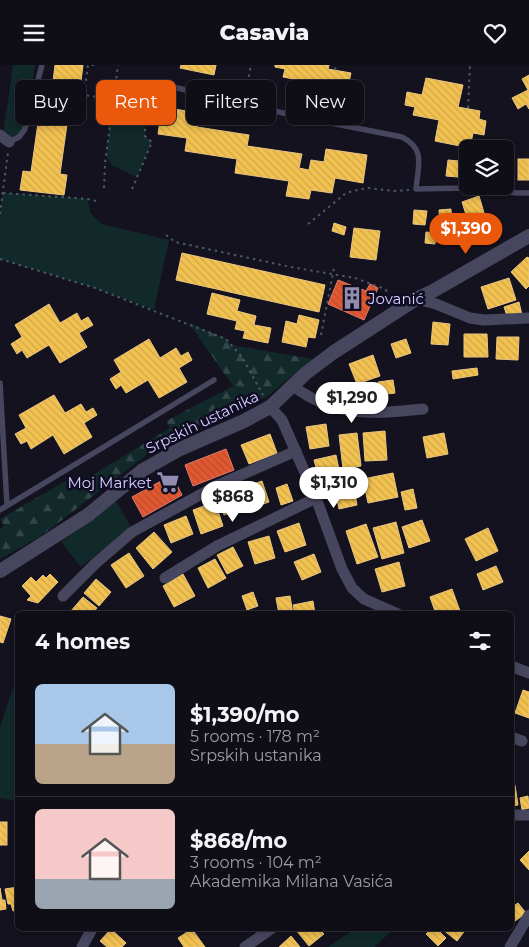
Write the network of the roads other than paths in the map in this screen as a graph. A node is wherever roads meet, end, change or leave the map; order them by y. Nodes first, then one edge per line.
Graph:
1 (42, 65) edge
2 (176, 88) edge
3 (5, 138) edge
4 (529, 193) edge
5 (529, 236) edge
6 (416, 299) junction
7 (529, 318) edge
8 (214, 379) dead end
9 (0, 383) edge
10 (293, 386) junction
11 (270, 407) junction
12 (423, 409) dead end
13 (296, 451) junction
14 (316, 498) junction
15 (7, 505) junction
16 (0, 510) edge
17 (0, 571) edge
18 (165, 577) dead end
19 (63, 597) dead end
20 (391, 611) edge
21 (514, 667) edge
22 (529, 673) edge
23 (514, 815) edge
24 (529, 815) edge
25 (529, 915) edge
26 (91, 931) edge
27 (268, 931) edge
28 (82, 947) edge
29 (245, 947) edge
30 (510, 947) edge

1 - 3 lane
2 - 4 lane
5 - 6 street, Srpskih ustanika
6 - 7 street
6 - 10 street, Srpskih ustanika
8 - 15 lane
9 - 15 lane
10 - 11 street, Srpskih ustanika
10 - 12 street
11 - 13 street
11 - 17 street, Srpskih ustanika
13 - 14 street
13 - 19 street
14 - 18 street
14 - 20 street
15 - 16 lane
21 - 22 street
23 - 24 street
25 - 30 street
26 - 28 street
27 - 29 street

